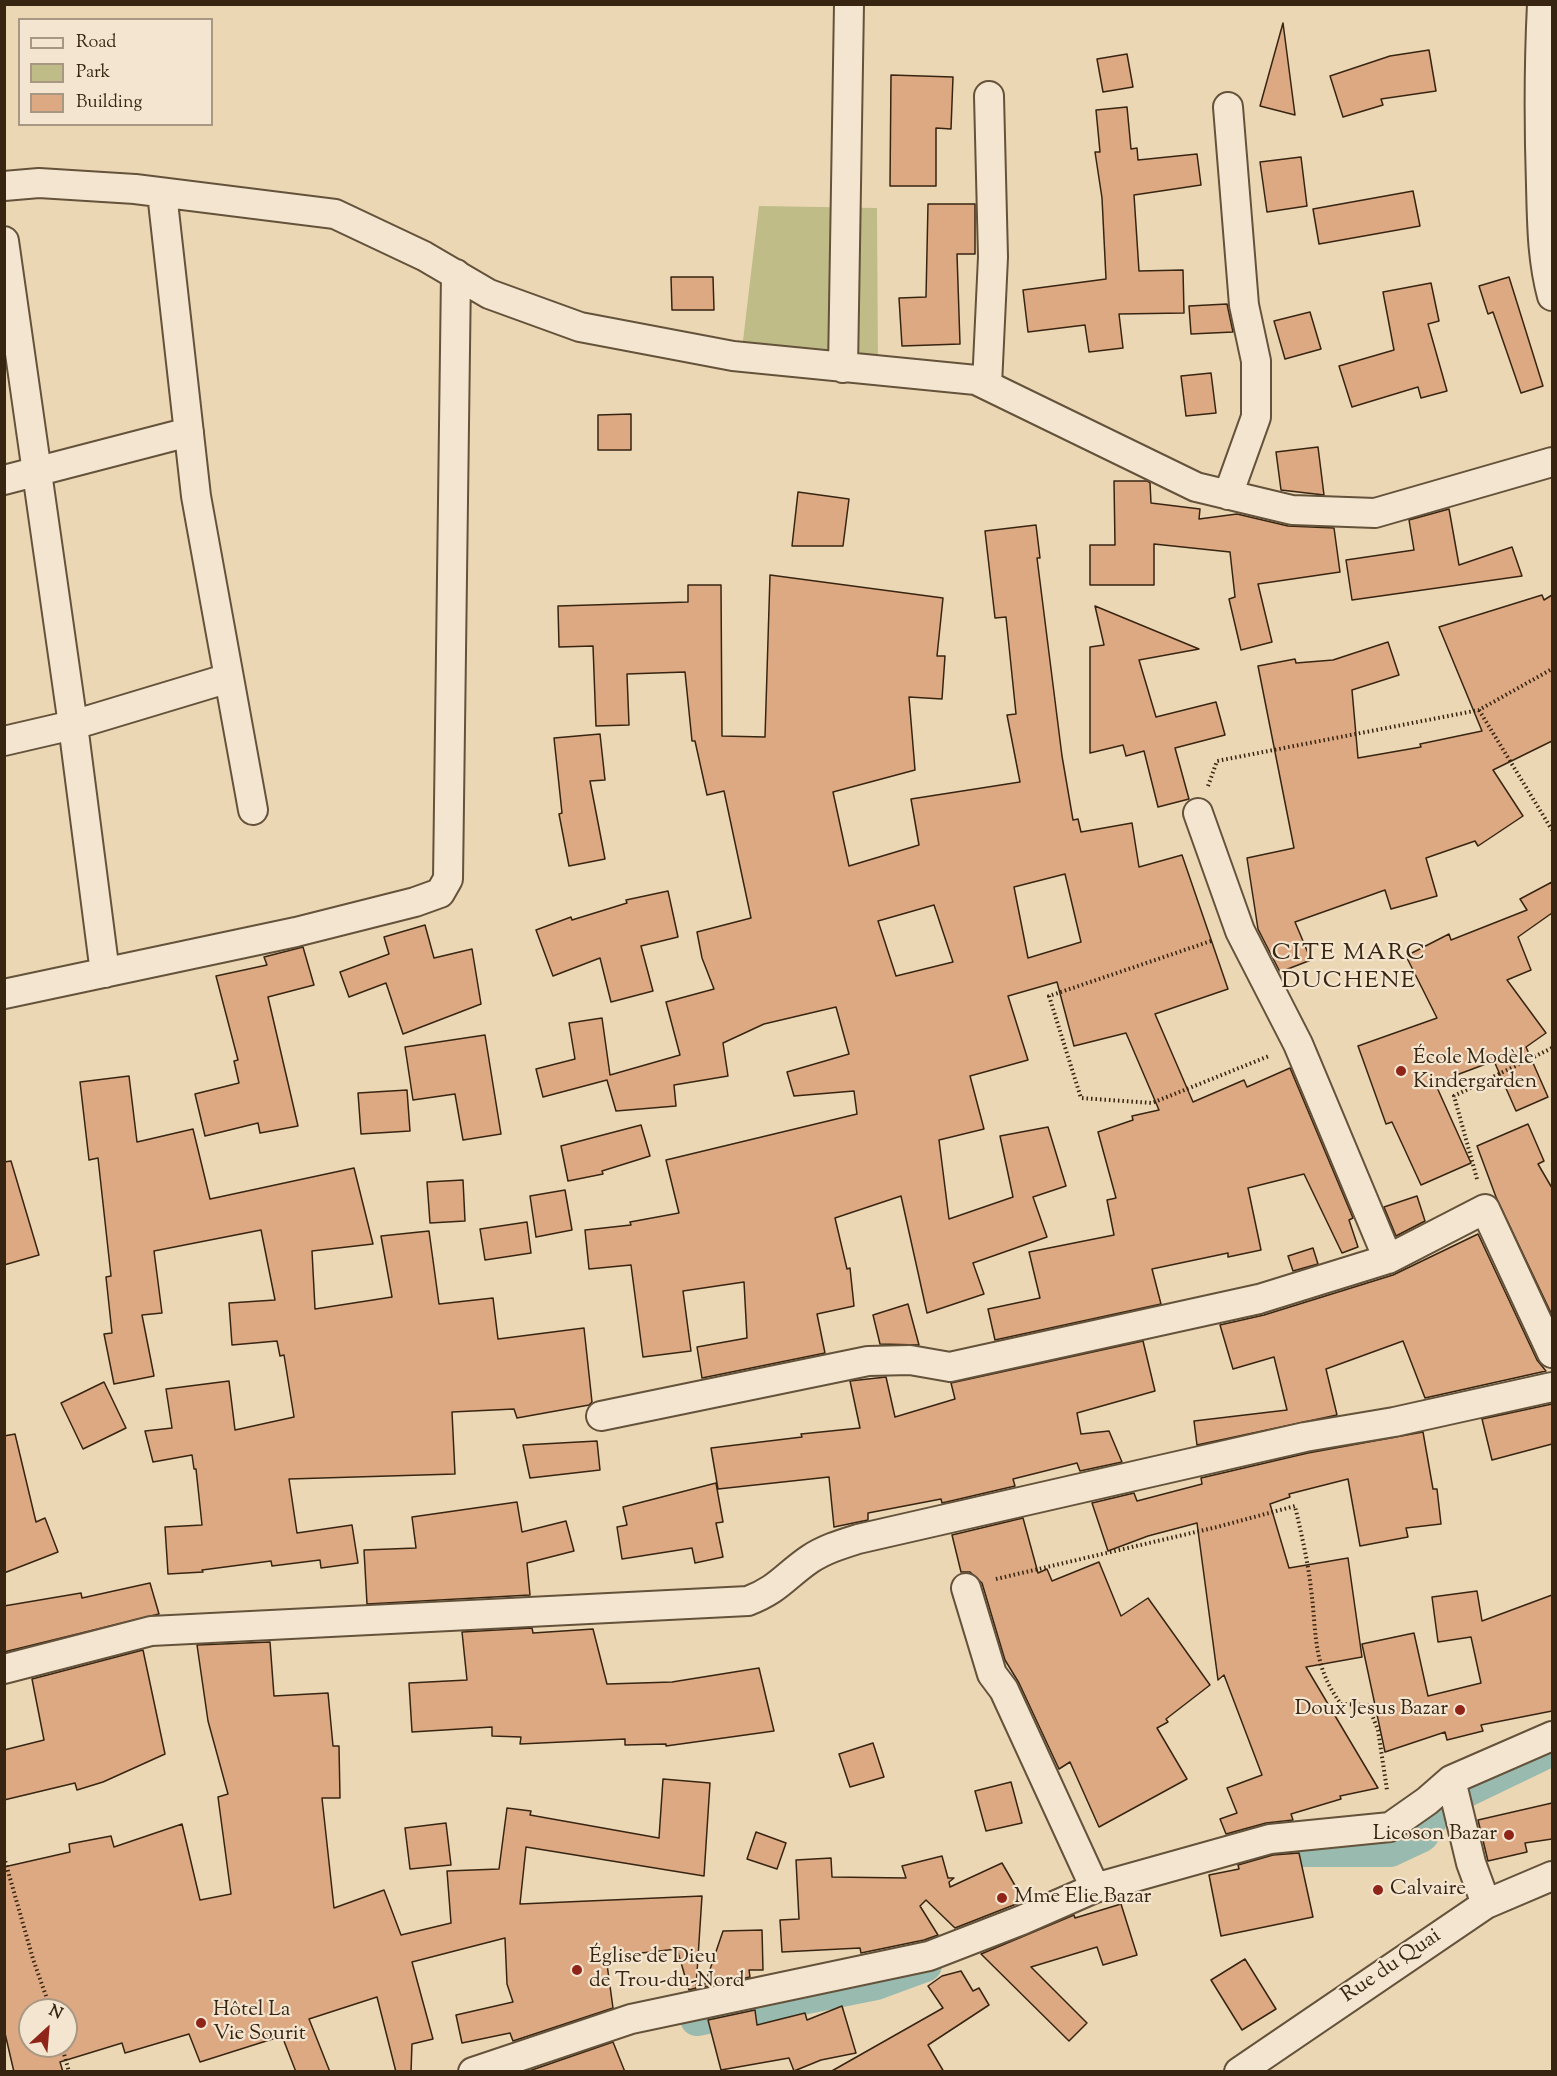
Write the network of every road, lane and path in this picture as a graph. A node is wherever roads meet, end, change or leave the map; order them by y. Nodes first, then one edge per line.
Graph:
1 (849, 4) edge
2 (1542, 4) edge
3 (989, 96) dead end
4 (1228, 107) dead end
5 (4, 186) edge
6 (162, 193) junction
7 (4, 242) edge
8 (1548, 266) edge
9 (456, 274) junction
10 (1552, 296) edge
11 (843, 368) junction
12 (987, 385) junction
13 (189, 432) junction
14 (1552, 462) edge
15 (37, 471) junction
16 (4, 480) edge
17 (1228, 495) junction
18 (1552, 669) edge
19 (229, 678) junction
20 (1479, 710) junction
21 (73, 725) junction
22 (4, 741) edge
23 (253, 810) dead end
24 (1198, 813) joint
25 (1552, 830) edge
26 (1240, 931) junction
27 (105, 973) junction
28 (4, 994) edge
29 (1298, 1044) junction
30 (1552, 1048) edge
31 (1485, 1209) junction
32 (1388, 1259) junction
33 (1552, 1353) edge
34 (1552, 1388) edge
35 (601, 1416) dead end
36 (966, 1588) joint
37 (4, 1669) edge
38 (1552, 1736) edge
39 (1451, 1780) junction
40 (1390, 1827) junction
41 (4, 1857) edge
42 (1552, 1876) edge
43 (1095, 1888) junction
44 (1486, 1904) junction
45 (47, 1998) edge
46 (473, 2072) edge
47 (1239, 2072) edge

1 - 11 street
2 - 8 street
3 - 12 street
4 - 17 street
5 - 6 street
6 - 9 street
6 - 13 street
7 - 15 street
8 - 10 street
9 - 11 street
9 - 27 street
11 - 12 street
12 - 17 street
13 - 15 street
13 - 19 street
14 - 17 street
15 - 16 street
15 - 21 street
18 - 20 path
19 - 21 street
19 - 23 street
20 - 24 path
20 - 25 path
21 - 22 street
21 - 27 street
24 - 26 street
26 - 29 street
26 - 29 path
27 - 28 street
29 - 32 street
30 - 31 path
31 - 32 street
31 - 33 street
32 - 35 street
34 - 37 street
36 - 40 path
36 - 43 street
38 - 39 street
39 - 40 street
39 - 44 street
40 - 43 street
41 - 45 path
42 - 44 street, Rue du Quai
43 - 46 street
44 - 47 street, Rue du Quai

